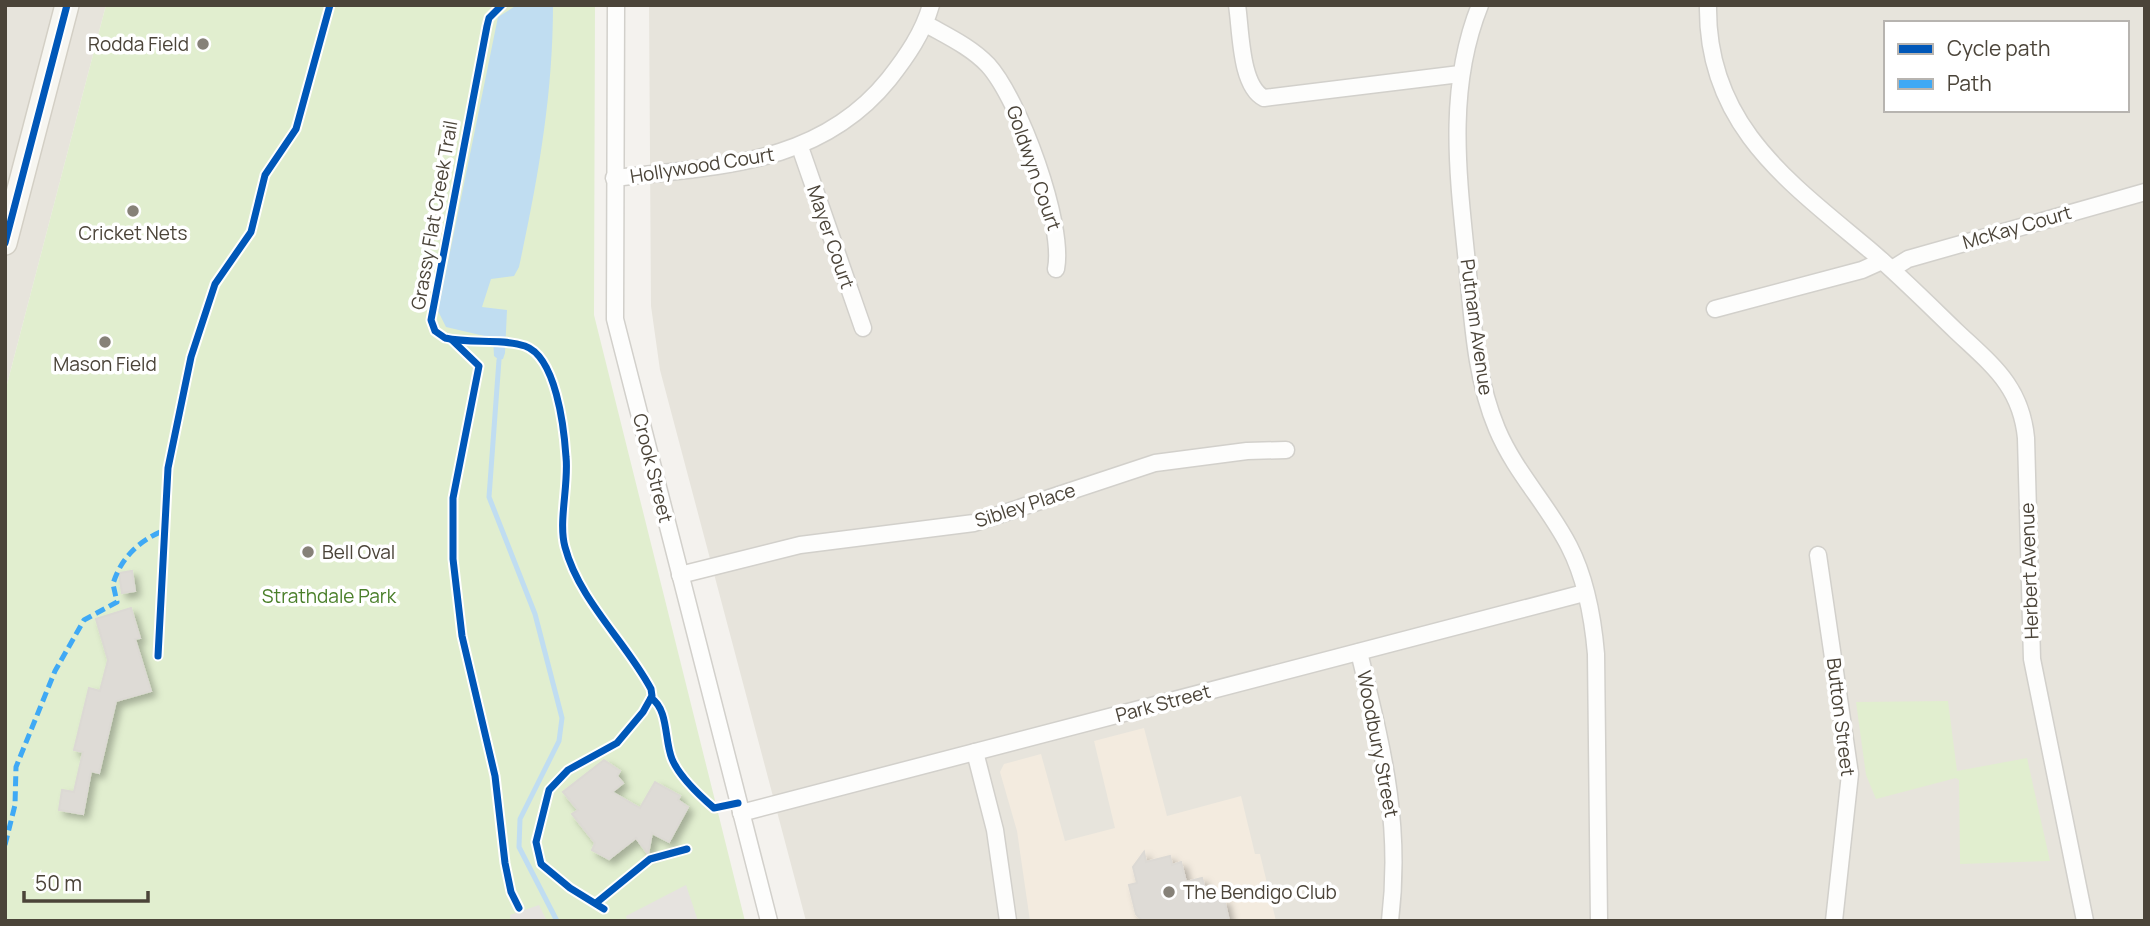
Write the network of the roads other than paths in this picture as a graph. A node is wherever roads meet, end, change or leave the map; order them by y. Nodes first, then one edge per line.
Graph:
1 (67, 5) edge
2 (616, 5) edge
3 (931, 5) edge
4 (1237, 5) edge
5 (1480, 5) edge
6 (1708, 5) edge
7 (926, 24) junction
8 (1460, 74) junction
9 (800, 146) junction
10 (614, 178) junction
11 (2145, 192) edge
12 (5, 243) edge
13 (1887, 265) junction
14 (1056, 269) dead end
15 (1715, 309) dead end
16 (863, 328) dead end
17 (1286, 450) dead end
18 (1818, 555) dead end
19 (680, 575) junction
20 (1584, 593) junction
21 (1359, 652) junction
22 (975, 752) junction
23 (741, 813) junction
24 (769, 921) edge
25 (1009, 921) edge
26 (1390, 921) edge
27 (1599, 921) edge
28 (1834, 921) edge
29 (2085, 921) edge

1 - 12 main road
2 - 10 street, Crook Street
3 - 7 street, Hollywood Court
4 - 8 street
5 - 8 street, Putnam Avenue
6 - 13 street, Herbert Avenue
7 - 9 street, Hollywood Court
7 - 14 street, Goldwyn Court
8 - 20 street, Putnam Avenue
9 - 10 street, Hollywood Court
9 - 16 street, Mayer Court
10 - 19 street, Crook Street
11 - 13 street, McKay Court
13 - 15 street, McKay Court
13 - 29 street, Herbert Avenue
17 - 19 street, Sibley Place
18 - 28 street, Button Street
19 - 23 street, Crook Street
20 - 21 street, Park Street
20 - 27 street, Putnam Avenue
21 - 22 street, Park Street
21 - 26 street, Woodbury Street
22 - 23 street, Park Street
22 - 25 street
23 - 24 street, Crook Street

